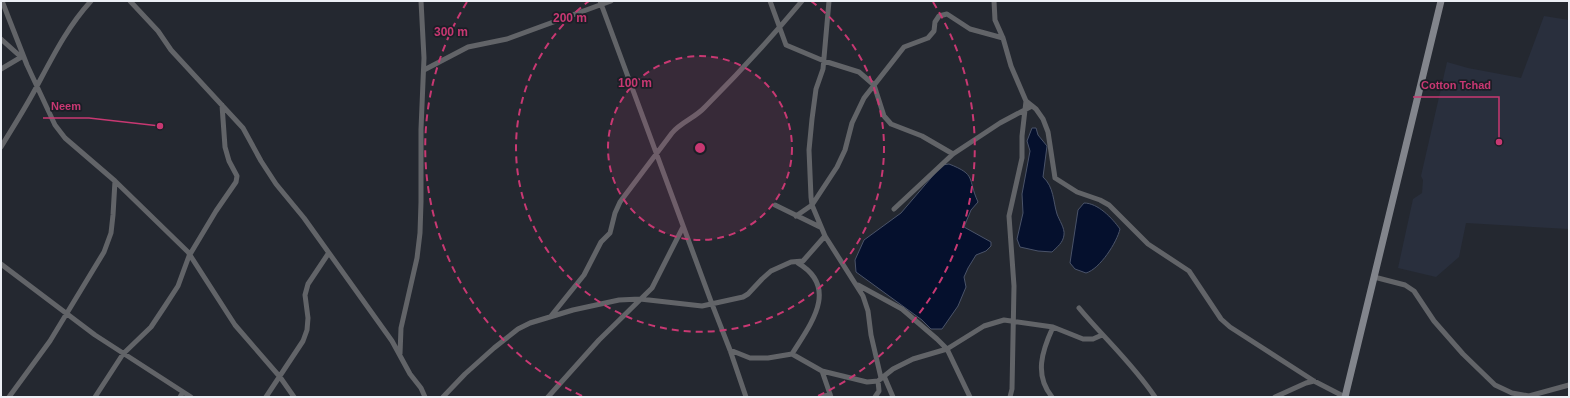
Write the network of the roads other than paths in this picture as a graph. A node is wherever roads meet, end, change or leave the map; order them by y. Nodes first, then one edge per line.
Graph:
1 (2, 1) edge
2 (91, 1) edge
3 (130, 1) edge
4 (421, 1) edge
5 (611, 1) edge
6 (770, 1) edge
7 (802, 1) edge
8 (829, 1) edge
9 (994, 1) edge
10 (1441, 1) edge
11 (601, 3) edge
12 (779, 28) junction
13 (1003, 38) junction
14 (1, 39) edge
15 (22, 56) junction
16 (824, 61) junction
17 (1, 69) edge
18 (424, 70) junction
19 (874, 85) junction
20 (36, 87) junction
21 (1026, 101) junction
22 (222, 105) junction
23 (1032, 106) junction
24 (1025, 110) junction
25 (1, 147) edge
26 (656, 154) junction
27 (953, 154) junction
28 (115, 181) junction
29 (775, 205) dead end
30 (812, 205) junction
31 (894, 209) dead end
32 (796, 216) junction
33 (683, 227) junction
34 (820, 227) junction
35 (825, 236) junction
36 (328, 254) junction
37 (190, 256) junction
38 (798, 263) junction
39 (1, 264) edge
40 (1374, 277) junction
41 (857, 284) junction
42 (640, 299) junction
43 (712, 304) junction
44 (1079, 308) dead end
45 (66, 313) junction
46 (550, 317) junction
47 (1013, 321) junction
48 (1053, 327) junction
49 (1102, 335) junction
50 (947, 349) junction
51 (730, 350) junction
52 (123, 354) junction
53 (792, 354) junction
54 (400, 356) junction
55 (822, 371) junction
56 (280, 377) junction
57 (881, 378) junction
58 (1314, 381) junction
59 (1569, 385) edge
60 (184, 392) junction
61 (830, 396) edge
62 (9, 397) edge
63 (95, 397) edge
64 (180, 397) edge
65 (191, 397) edge
66 (266, 397) edge
67 (294, 397) edge
68 (424, 397) edge
69 (443, 397) edge
70 (548, 397) edge
71 (746, 397) edge
72 (822, 397) edge
73 (875, 397) edge
74 (893, 397) edge
75 (970, 397) edge
76 (1010, 397) edge
77 (1052, 397) edge
78 (1155, 397) edge
79 (1275, 397) edge
80 (1345, 397) edge

1 - 15 street
2 - 20 street
3 - 22 street
4 - 18 street
5 - 11 street
6 - 12 street
7 - 12 street
8 - 16 street
9 - 13 street
10 - 40 main road
11 - 18 street
11 - 26 street
12 - 16 street
12 - 26 street
13 - 19 street
13 - 21 street
14 - 15 street
15 - 17 street
15 - 20 street
16 - 19 street
16 - 30 street
18 - 54 street
19 - 27 street
19 - 30 street
20 - 25 street
20 - 28 street
21 - 23 street
21 - 24 street
22 - 36 street
22 - 37 street
23 - 24 street
23 - 58 street
24 - 27 street
24 - 47 street
26 - 33 street
26 - 46 street
27 - 31 street
28 - 37 street
28 - 45 street
29 - 32 street
30 - 32 street
30 - 34 street
32 - 34 street
33 - 42 street
33 - 43 street
34 - 35 street
35 - 38 street
35 - 41 street
36 - 54 street
36 - 56 street
37 - 52 street
37 - 56 street
38 - 43 street
38 - 53 street
39 - 45 street
40 - 59 street
40 - 80 main road
41 - 50 street
41 - 57 street
42 - 43 street
42 - 46 street
42 - 70 street
43 - 51 street
44 - 49 street
45 - 52 street
45 - 62 street
46 - 69 street
47 - 48 street
47 - 50 street
47 - 76 street
48 - 49 street
48 - 77 street
49 - 78 street
50 - 57 street
50 - 75 street
51 - 53 street
51 - 71 street
52 - 60 street
52 - 63 street
53 - 55 street
54 - 68 street
55 - 57 street
55 - 61 street
56 - 66 street
56 - 67 street
57 - 73 street
57 - 74 street
58 - 79 street
58 - 80 street
60 - 64 street
60 - 65 street
61 - 72 street

